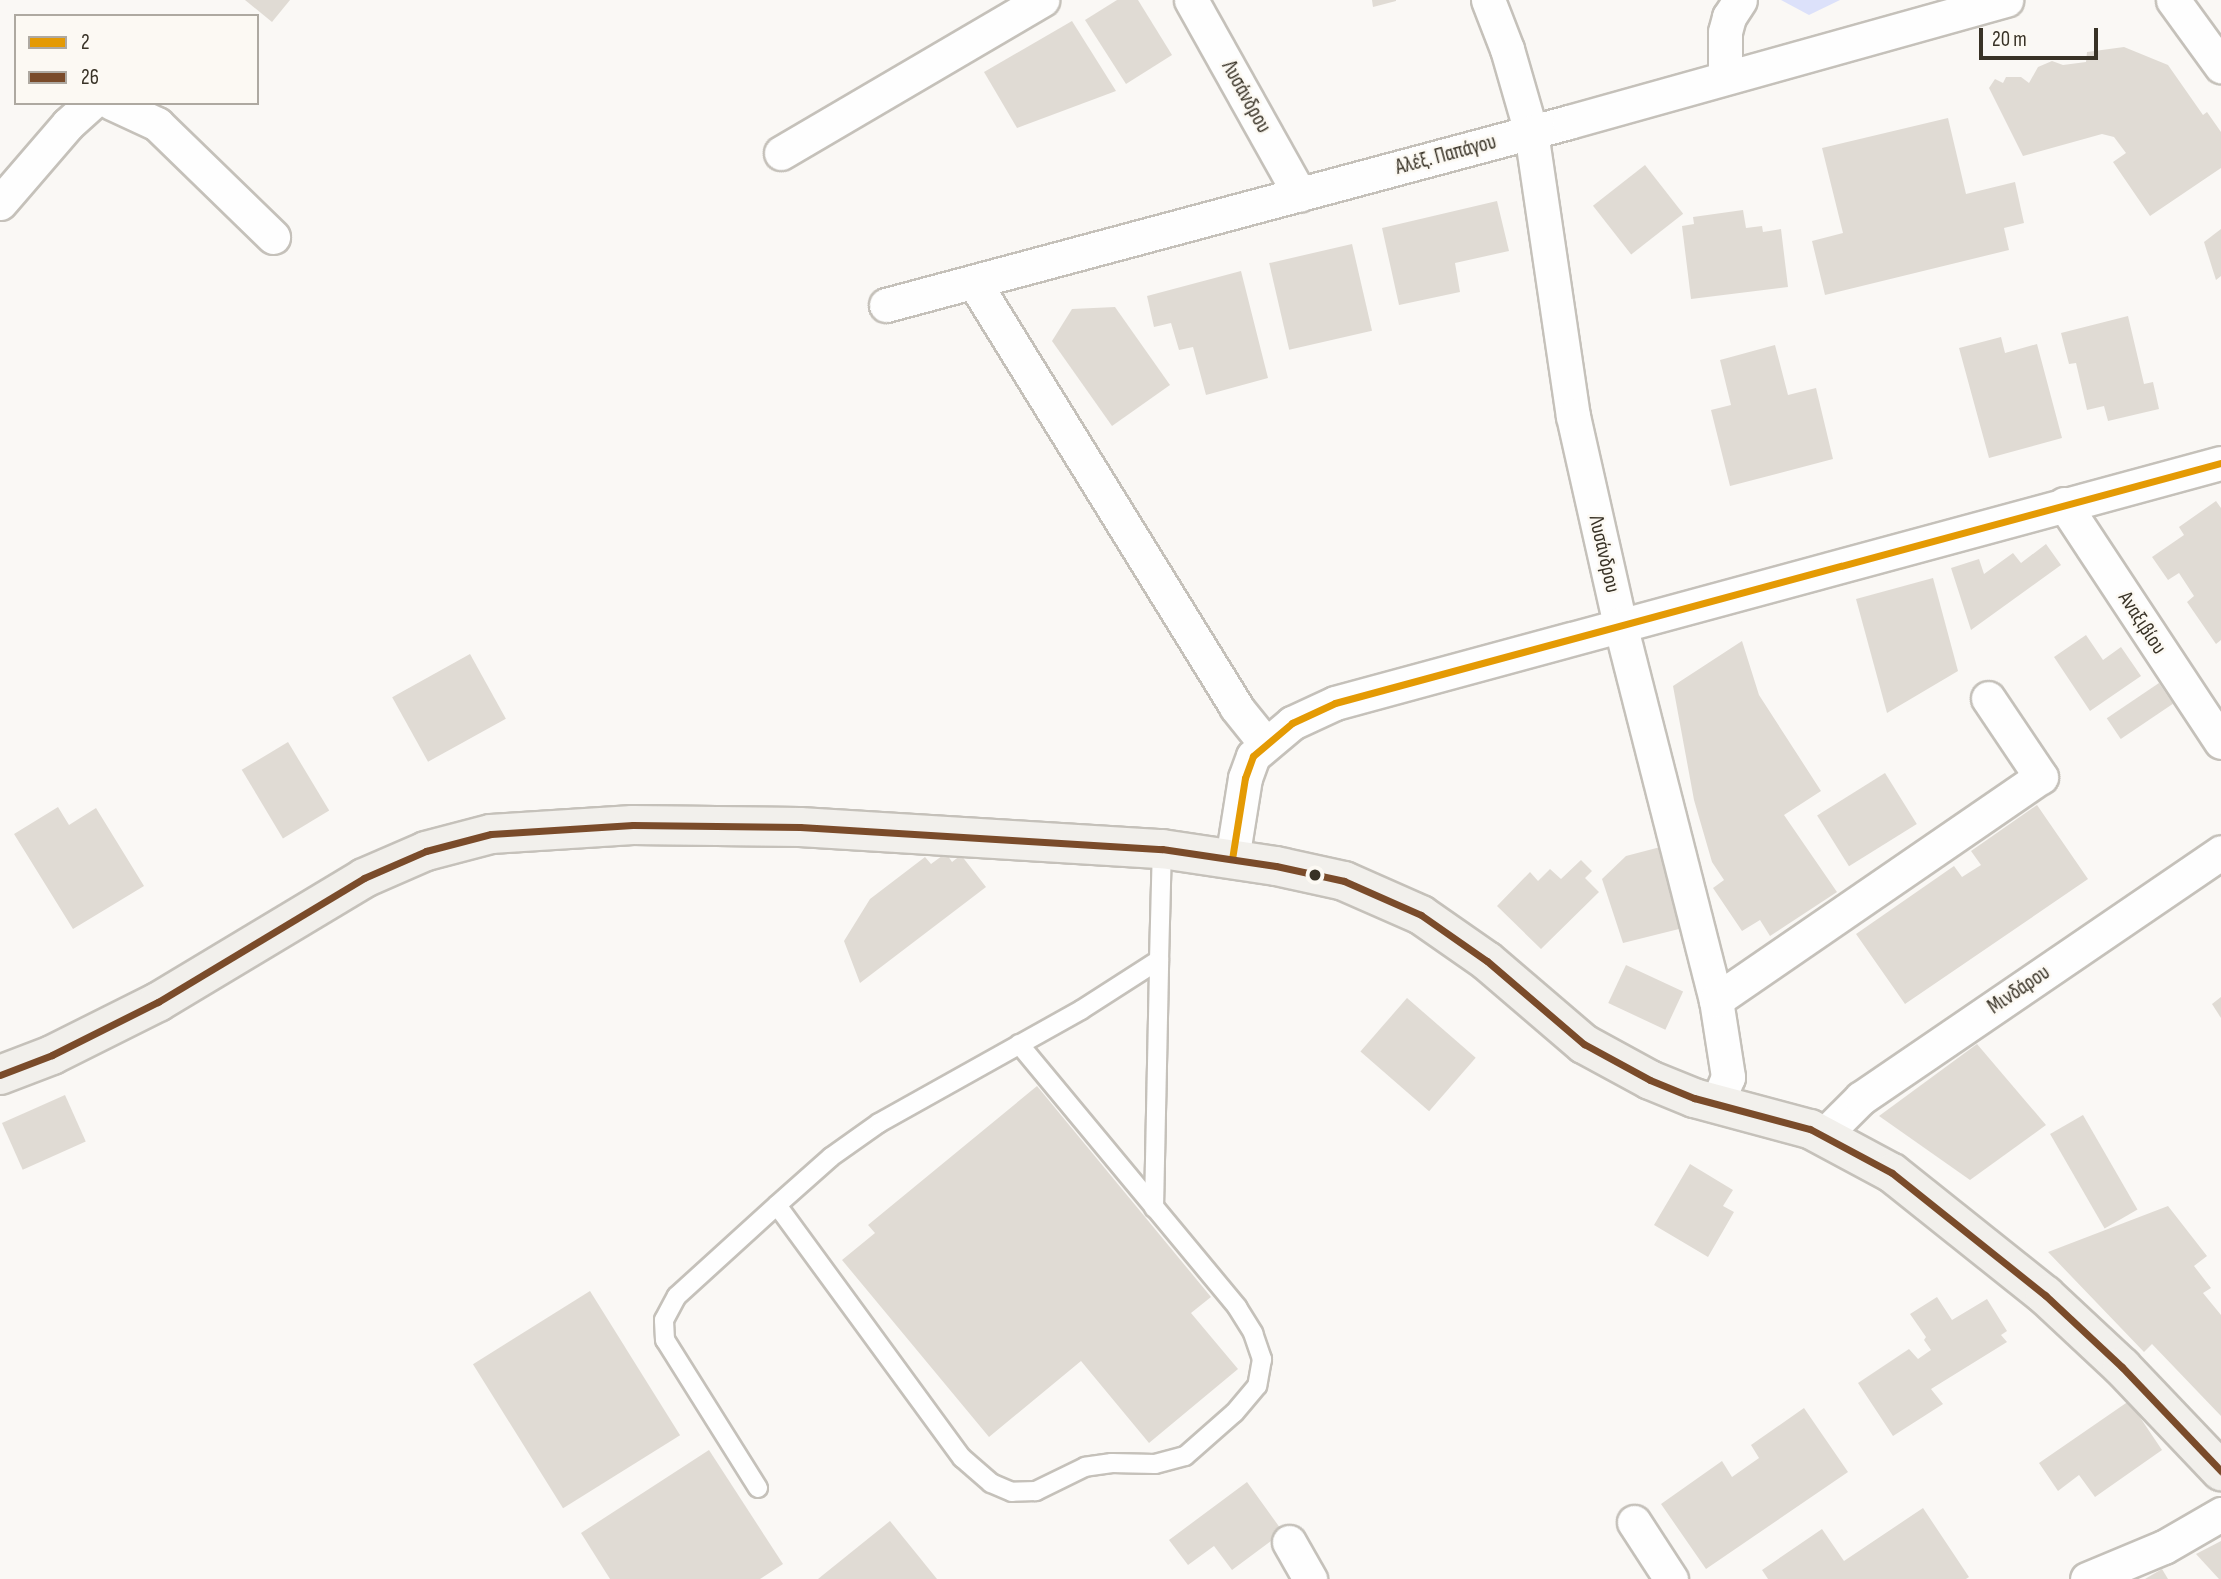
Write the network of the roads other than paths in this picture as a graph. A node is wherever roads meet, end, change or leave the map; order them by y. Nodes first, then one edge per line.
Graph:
1 (1042, 0) edge
2 (1191, 0) edge
3 (1488, 0) edge
4 (1740, 0) edge
5 (2006, 0) edge
6 (2173, 0) edge
7 (1899, 14) edge
8 (2221, 66) edge
9 (1724, 77) junction
10 (89, 105) edge
11 (116, 105) edge
12 (1531, 132) junction
13 (781, 153) dead end
14 (1300, 195) junction
15 (0, 203) edge
16 (273, 237) dead end
17 (974, 282) junction
18 (886, 305) dead end
19 (2221, 463) edge
20 (2064, 504) junction
21 (1620, 624) junction
22 (1988, 698) dead end
23 (2221, 742) edge
24 (1265, 743) junction
25 (1163, 849) junction
26 (2221, 852) edge
27 (1232, 859) junction
28 (1159, 960) junction
29 (1716, 1000) junction
30 (1019, 1044) junction
31 (0, 1076) edge
32 (1716, 1105) junction
33 (1824, 1135) junction
34 (778, 1205) junction
35 (1154, 1208) junction
36 (2221, 1471) edge
37 (758, 1488) dead end
38 (2221, 1514) edge
39 (1634, 1522) dead end
40 (1289, 1542) dead end
41 (1310, 1579) edge
42 (1671, 1579) edge
43 (2087, 1579) edge

1 - 13 street
2 - 14 street, Λυσάνδρου
3 - 12 street, Λυσάνδρου
4 - 9 street
5 - 7 street, Αλέξ. Παπάγου
6 - 8 street
7 - 9 street, Αλέξ. Παπάγου
9 - 12 street, Αλέξ. Παπάγου
10 - 15 street
11 - 16 street
12 - 14 street, Αλέξ. Παπάγου
12 - 21 street, Λυσάνδρου
14 - 17 street, Αλέξ. Παπάγου
17 - 18 street, Αλέξ. Παπάγου
17 - 24 street
19 - 20 street
20 - 21 street
20 - 23 street, Αναξιβίου
21 - 24 street
21 - 29 street, Λυσάνδρου
22 - 29 street
24 - 27 street
25 - 27 main road
25 - 28 lane
25 - 31 main road
26 - 33 street, Μινδάρου
27 - 32 main road
28 - 30 lane
28 - 35 lane
29 - 32 street, Λυσάνδρου
30 - 34 lane
30 - 35 lane
32 - 33 main road
33 - 36 main road
34 - 35 lane
34 - 37 lane
38 - 43 street
39 - 42 street
40 - 41 street

